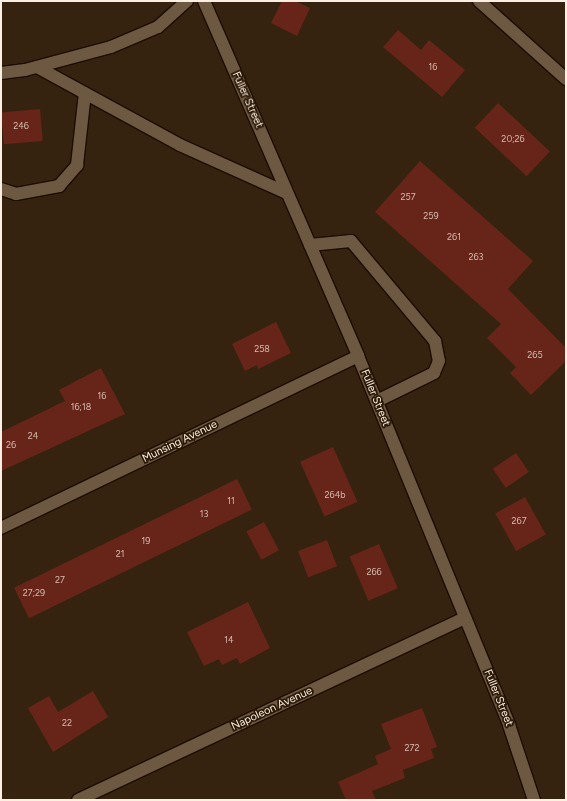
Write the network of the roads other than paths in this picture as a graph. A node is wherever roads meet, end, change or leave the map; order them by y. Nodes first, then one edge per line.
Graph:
1 (187, 1) edge
2 (204, 1) edge
3 (479, 1) edge
4 (37, 67) junction
5 (1, 73) edge
6 (566, 79) edge
7 (85, 93) junction
8 (1, 189) edge
9 (288, 193) junction
10 (310, 245) junction
11 (358, 356) junction
12 (377, 401) junction
13 (1, 528) edge
14 (465, 618) junction
15 (78, 800) edge
16 (534, 800) edge

1 - 4 street
2 - 9 street, Fuller Street
3 - 6 street
4 - 5 street
4 - 7 street
7 - 8 street
7 - 9 street
9 - 10 street, Fuller Street
10 - 11 street, Fuller Street
10 - 12 street
11 - 12 street, Fuller Street
11 - 13 street, Munsing Avenue
12 - 14 street, Fuller Street
14 - 15 street, Napoleon Avenue
14 - 16 street, Fuller Street

